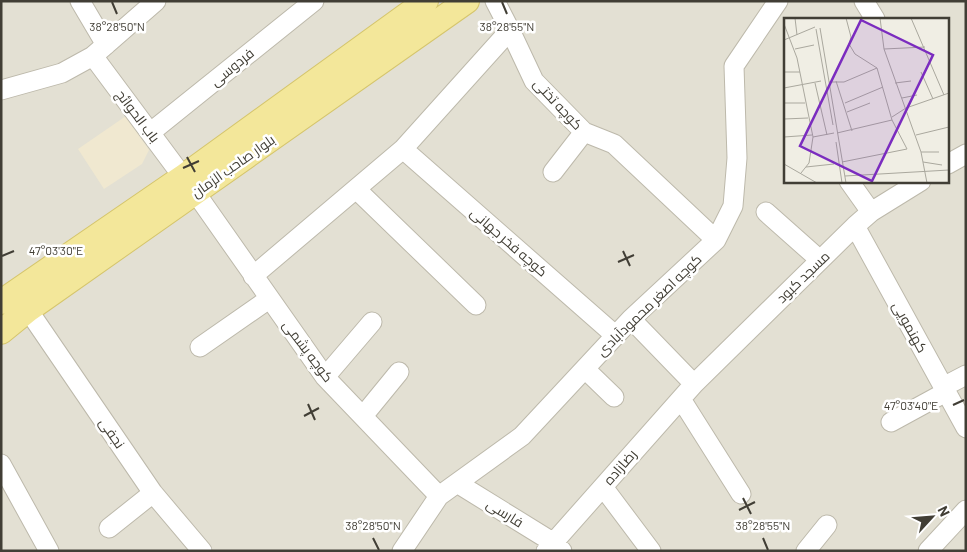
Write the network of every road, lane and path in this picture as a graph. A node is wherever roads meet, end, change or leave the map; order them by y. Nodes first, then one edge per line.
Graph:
1 (80, 1) edge
2 (156, 1) edge
3 (314, 1) edge
4 (426, 1) edge
5 (467, 1) edge
6 (495, 1) edge
7 (778, 1) edge
8 (864, 1) edge
9 (874, 18) edge
10 (510, 30) junction
11 (100, 50) junction
12 (1, 90) edge
13 (150, 132) junction
14 (584, 132) junction
15 (403, 148) junction
16 (966, 154) edge
17 (950, 163) edge
18 (553, 172) dead end
19 (850, 182) edge
20 (919, 182) edge
21 (189, 184) junction
22 (356, 189) junction
23 (766, 212) dead end
24 (871, 212) junction
25 (855, 226) junction
26 (716, 240) junction
27 (820, 260) junction
28 (253, 276) junction
29 (269, 299) junction
30 (1, 302) edge
31 (476, 305) dead end
32 (28, 310) junction
33 (631, 319) junction
34 (372, 322) dead end
35 (1, 332) edge
36 (616, 336) junction
37 (200, 347) dead end
38 (585, 369) junction
39 (399, 372) dead end
40 (966, 375) edge
41 (325, 377) junction
42 (694, 384) junction
43 (945, 390) junction
44 (614, 397) dead end
45 (681, 399) junction
46 (362, 416) junction
47 (891, 422) dead end
48 (966, 428) edge
49 (1, 464) edge
50 (457, 483) junction
51 (603, 487) junction
52 (153, 493) junction
53 (741, 494) dead end
54 (438, 496) junction
55 (966, 510) edge
56 (827, 525) dead end
57 (109, 528) dead end
58 (554, 548) edge
59 (49, 551) edge
60 (202, 551) edge
61 (402, 551) edge
62 (651, 551) edge
63 (806, 551) edge
64 (928, 551) edge

1 - 11 street, باب الحوائج
2 - 11 street
3 - 13 street, فردوسی
4 - 21 main road, بلوار صاحب الزمان
5 - 21 main road, بلوار صاحب الزمان
6 - 10 street, کوچه تختی
7 - 26 street, کوچه اصغر محمودآبادی
8 - 9 street
10 - 14 street, کوچه تختی
10 - 15 street
11 - 12 street
11 - 13 street, باب الحوائج
13 - 21 street, باب الحوائج
14 - 18 street
14 - 26 street, کوچه تختی
15 - 22 street
15 - 36 street, کوچه فخر جهانی
16 - 17 street
19 - 24 street
20 - 24 street, مسجد کبود
21 - 28 street, کوچه پشمی
21 - 30 main road, بلوار صاحب الزمان
21 - 32 main road, بلوار صاحب الزمان
22 - 28 street
22 - 31 street
23 - 27 street
24 - 25 street, مسجد کبود
25 - 27 street, مسجد کبود
25 - 43 street, کهنمویی
26 - 33 street, کوچه اصغر محمودآبادی
27 - 42 street, مسجد کبود
28 - 29 street, کوچه پشمی
29 - 37 street
29 - 41 street, کوچه پشمی
32 - 35 main road, بلوار صاحب الزمان
32 - 52 street, نجفی
33 - 36 street, کوچه اصغر محمودآبادی
33 - 42 street
34 - 41 street
36 - 38 street, کوچه اصغر محمودآبادی
38 - 44 street
38 - 50 street, کوچه اصغر محمودآبادی
39 - 46 street
40 - 43 street
41 - 46 street, کوچه پشمی
42 - 45 street, رضازاده
43 - 47 street
43 - 48 street, کهنمویی
45 - 51 street, رضازاده
45 - 53 street
46 - 54 street, کوچه پشمی
49 - 59 street
50 - 54 street, کوچه اصغر محمودآبادی
50 - 58 street, فارسی
51 - 58 street, رضازاده
51 - 62 street
52 - 57 street
52 - 60 street, نجفی
54 - 61 street, کوچه اصغر محمودآبادی
55 - 64 street
56 - 63 street

